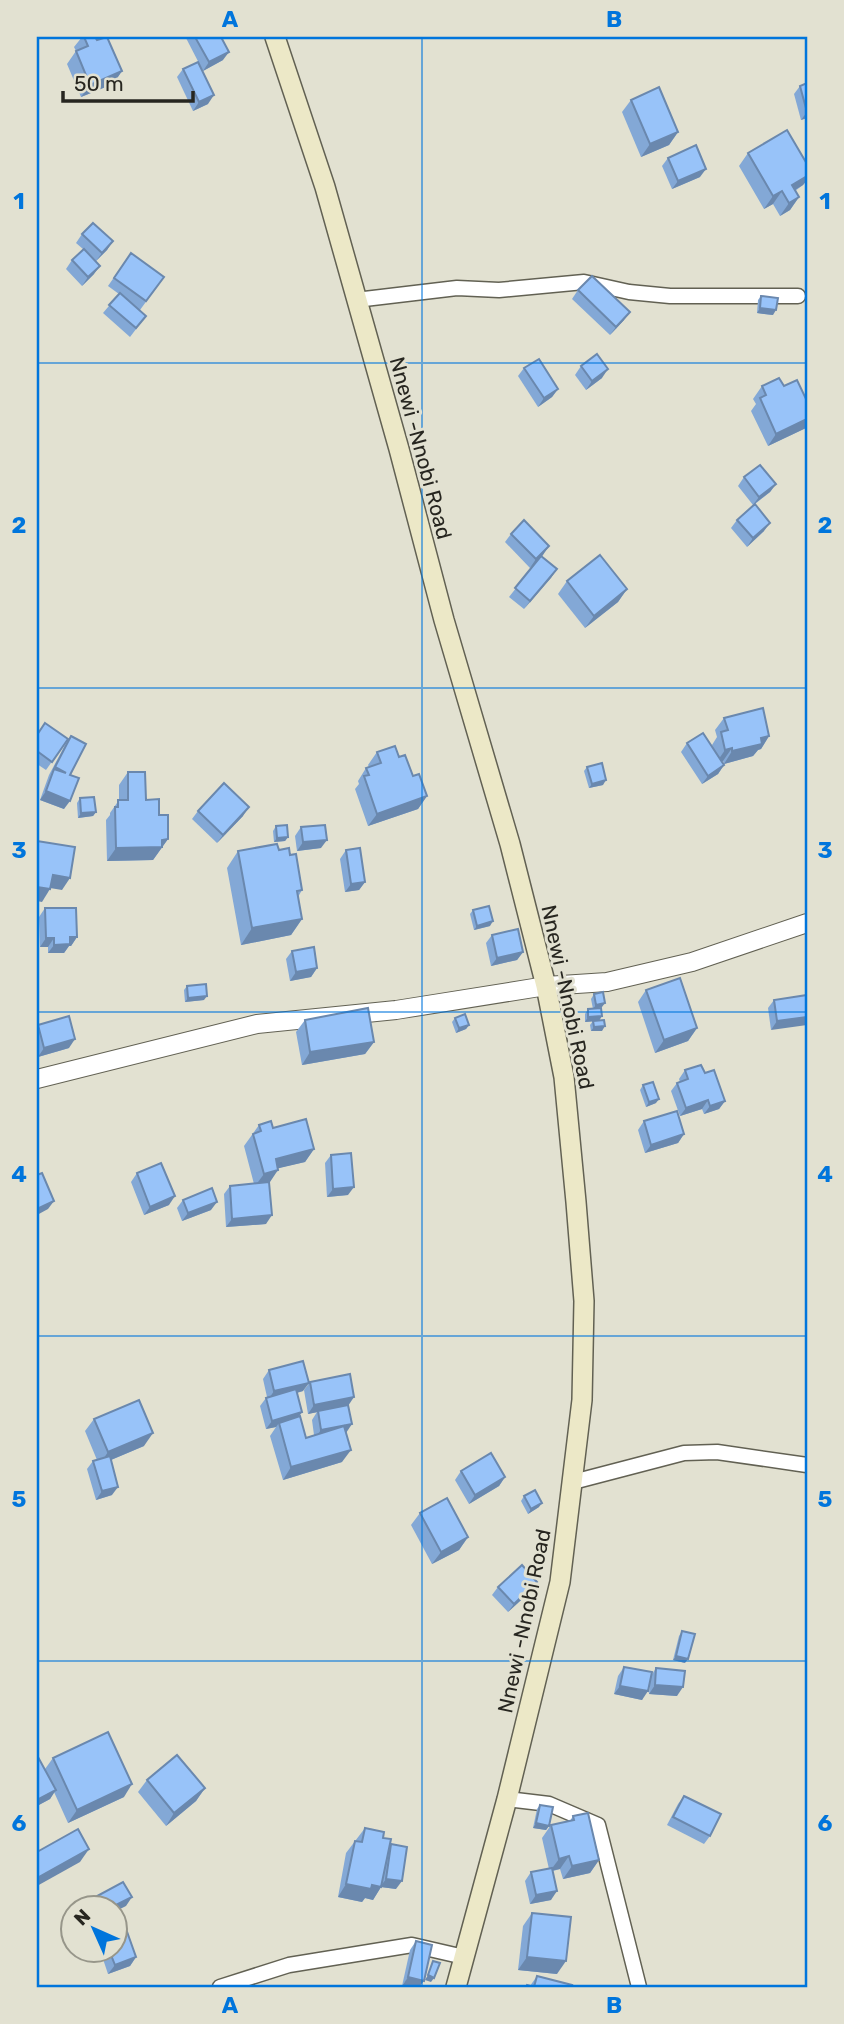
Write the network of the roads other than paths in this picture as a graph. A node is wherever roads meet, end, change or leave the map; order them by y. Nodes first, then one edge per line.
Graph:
1 (275, 37) edge
2 (798, 296) dead end
3 (356, 300) junction
4 (807, 923) edge
5 (546, 986) junction
6 (37, 1079) edge
7 (807, 1465) edge
8 (573, 1482) junction
9 (507, 1799) junction
10 (464, 1957) junction
11 (220, 1987) edge
12 (456, 1987) edge
13 (639, 1987) edge

1 - 3 main road, Nnewi -Nnobi Road
2 - 3 street
3 - 5 main road, Nnewi -Nnobi Road
4 - 5 street
5 - 6 street
5 - 8 main road, Nnewi -Nnobi Road
7 - 8 street
8 - 9 main road, Nnewi -Nnobi Road
9 - 10 main road, Nnewi -Nnobi Road
9 - 13 street
10 - 11 street
10 - 12 main road, Nnewi -Nnobi Road

